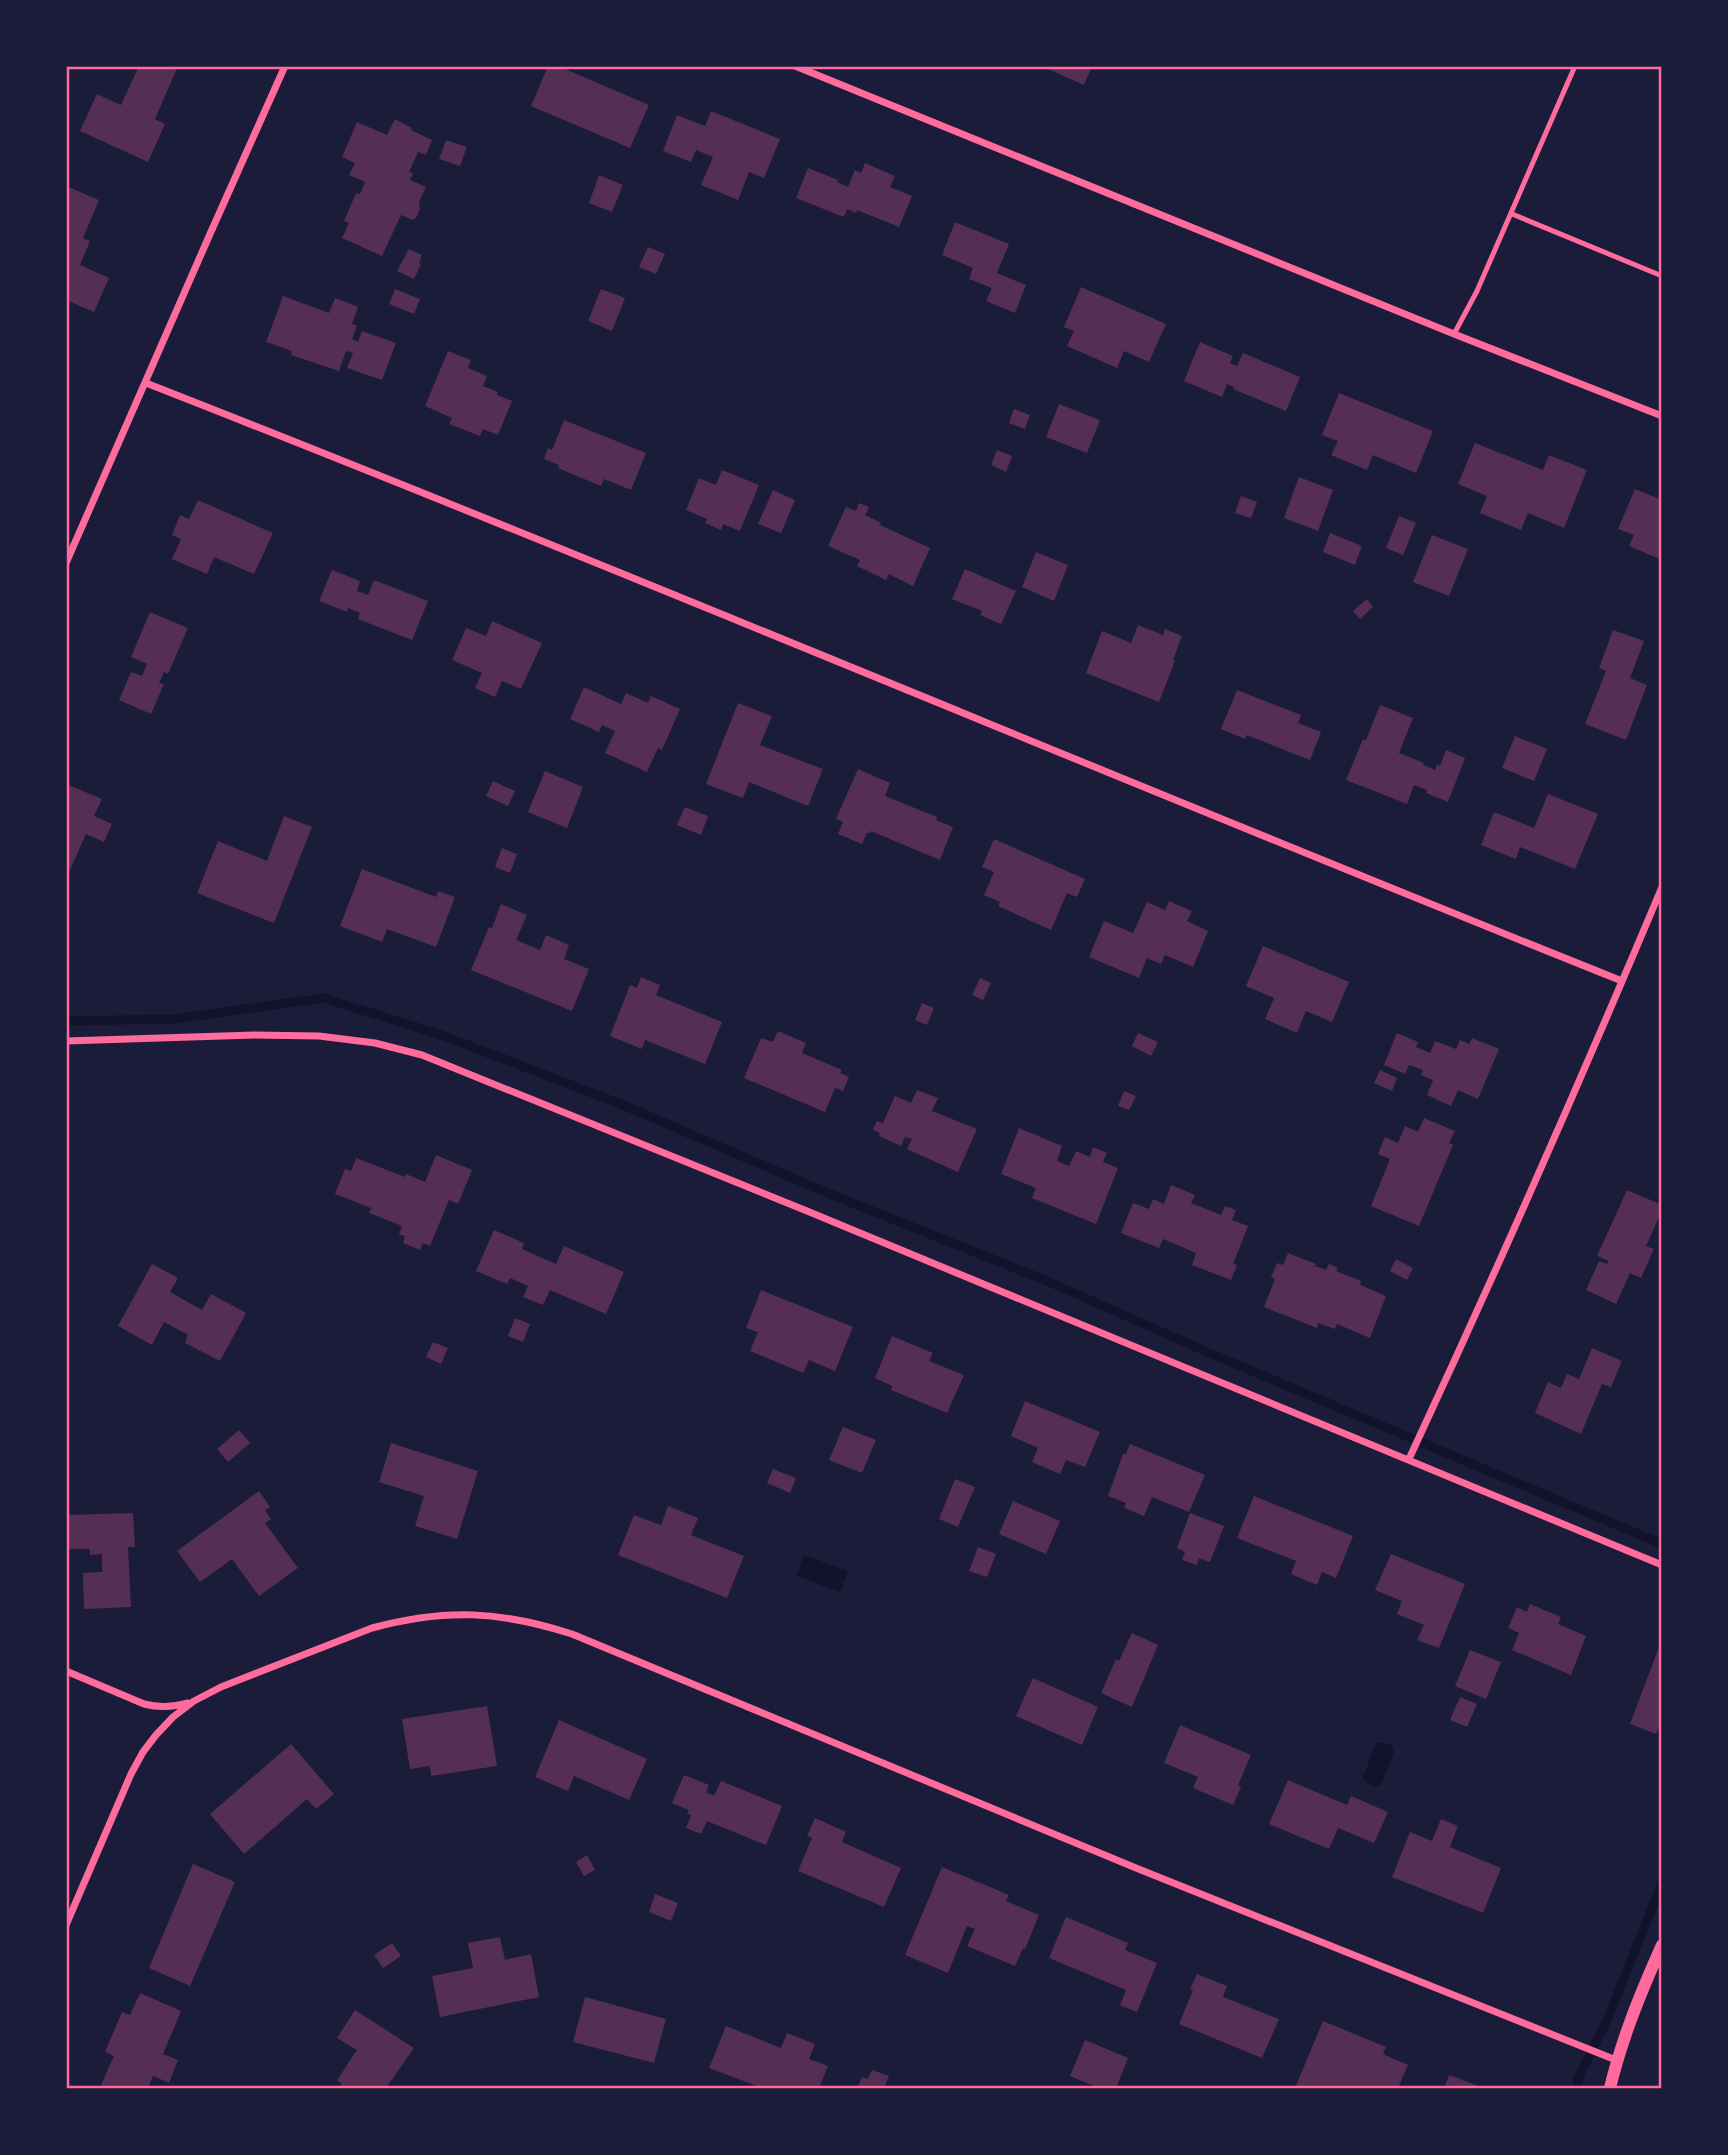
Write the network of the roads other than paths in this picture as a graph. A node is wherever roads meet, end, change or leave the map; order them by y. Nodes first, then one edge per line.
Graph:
1 (285, 66) edge
2 (795, 66) edge
3 (1575, 66) edge
4 (1511, 214) junction
5 (1661, 276) edge
6 (1454, 334) junction
7 (146, 383) junction
8 (1661, 416) edge
9 (66, 564) edge
10 (1661, 887) edge
11 (1622, 981) junction
12 (66, 1041) edge
13 (1409, 1460) junction
14 (1661, 1565) edge
15 (66, 1671) edge
16 (194, 1701) junction
17 (66, 1925) edge
18 (1661, 1945) edge
19 (1616, 2060) junction
20 (1610, 2088) edge

1 - 7 street
2 - 6 street
3 - 4 lane
4 - 5 lane
4 - 6 lane
6 - 8 street
7 - 9 street
7 - 11 street
10 - 11 street
11 - 13 street
12 - 13 street
13 - 14 street
15 - 16 street
16 - 17 street
16 - 19 street
18 - 19 street
19 - 20 street

